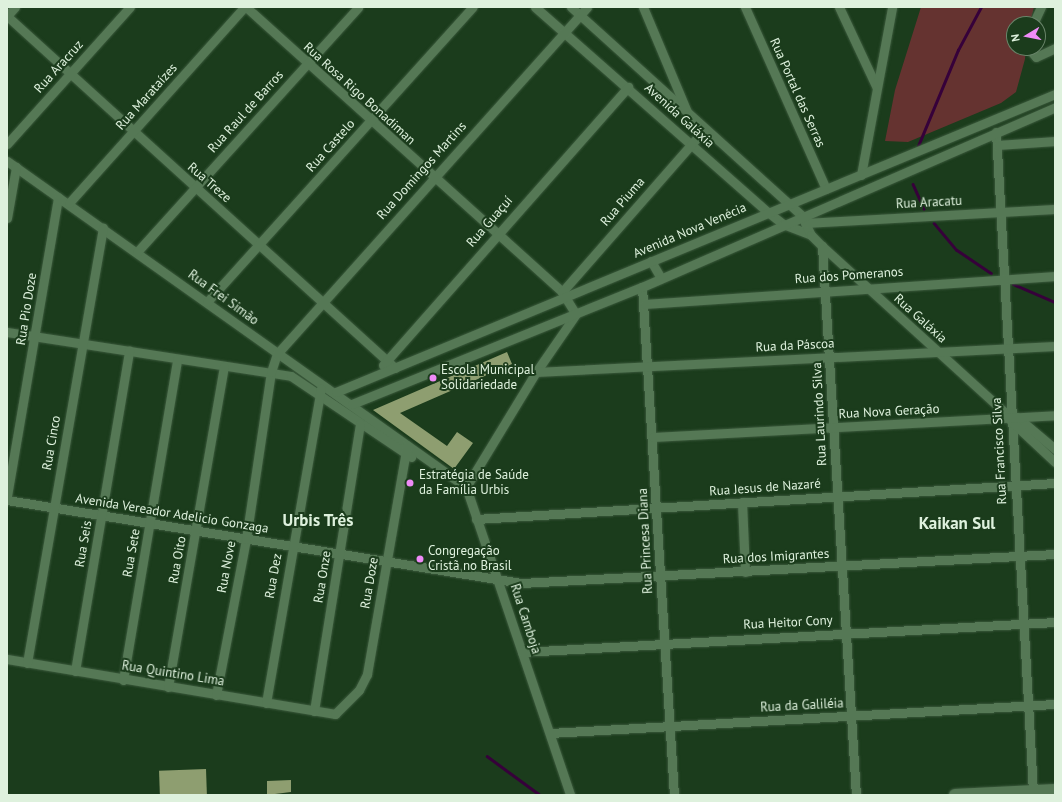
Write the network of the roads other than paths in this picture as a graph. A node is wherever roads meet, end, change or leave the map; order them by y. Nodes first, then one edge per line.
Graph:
1 (15, 7) edge
2 (130, 7) edge
3 (245, 7) edge
4 (358, 7) edge
5 (473, 7) edge
6 (535, 7) edge
7 (572, 7) edge
8 (587, 7) edge
9 (643, 7) edge
10 (745, 7) edge
11 (839, 7) edge
12 (892, 7) edge
13 (580, 14) junction
14 (7, 16) edge
15 (563, 32) junction
16 (306, 64) junction
17 (68, 75) junction
18 (628, 87) junction
19 (877, 88) junction
20 (1055, 94) edge
21 (1055, 107) edge
22 (690, 117) junction
23 (370, 122) junction
24 (704, 130) junction
25 (996, 132) junction
26 (133, 133) junction
27 (1055, 141) edge
28 (7, 144) edge
29 (691, 144) junction
30 (998, 145) junction
31 (7, 161) edge
32 (16, 167) junction
33 (861, 175) junction
34 (434, 178) junction
35 (195, 189) junction
36 (826, 189) junction
37 (58, 197) junction
38 (69, 203) junction
39 (788, 205) junction
40 (1055, 209) edge
41 (1001, 212) junction
42 (769, 213) junction
43 (7, 218) edge
44 (803, 220) junction
45 (783, 224) junction
46 (104, 228) junction
47 (497, 234) junction
48 (811, 236) junction
49 (260, 245) junction
50 (822, 246) junction
51 (137, 252) junction
52 (651, 261) junction
53 (1055, 276) edge
54 (661, 278) junction
55 (1004, 278) junction
56 (642, 287) junction
57 (868, 289) junction
58 (826, 290) junction
59 (565, 294) junction
60 (207, 302) junction
61 (322, 302) junction
62 (645, 304) junction
63 (576, 314) junction
64 (7, 332) edge
65 (36, 337) junction
66 (82, 344) junction
67 (1055, 346) edge
68 (1008, 349) junction
69 (129, 351) junction
70 (936, 351) junction
71 (277, 354) junction
72 (830, 357) junction
73 (417, 358) junction
74 (177, 360) junction
75 (386, 361) junction
76 (224, 367) junction
77 (650, 367) junction
78 (395, 368) junction
79 (271, 372) junction
80 (536, 372) junction
81 (424, 375) junction
82 (374, 376) junction
83 (325, 385) junction
84 (336, 392) junction
85 (318, 393) junction
86 (352, 404) junction
87 (1055, 415) edge
88 (1013, 419) junction
89 (360, 424) junction
90 (834, 428) junction
91 (653, 438) junction
92 (408, 445) junction
93 (1055, 449) edge
94 (406, 456) junction
95 (423, 459) junction
96 (1055, 462) edge
97 (1055, 483) edge
98 (1015, 485) junction
99 (466, 487) junction
100 (7, 496) edge
101 (837, 496) junction
102 (7, 500) edge
103 (742, 502) junction
104 (54, 508) junction
105 (657, 508) junction
106 (102, 516) junction
107 (476, 519) junction
108 (150, 523) junction
109 (197, 530) junction
110 (246, 539) junction
111 (292, 547) junction
112 (1055, 554) edge
113 (340, 556) junction
114 (1020, 556) junction
115 (387, 563) junction
116 (841, 567) junction
117 (745, 572) junction
118 (661, 577) junction
119 (498, 579) junction
120 (1055, 622) edge
121 (1023, 624) junction
122 (845, 633) junction
123 (666, 642) junction
124 (522, 652) junction
125 (7, 659) edge
126 (27, 663) junction
127 (75, 671) junction
128 (123, 680) junction
129 (168, 687) junction
130 (216, 695) junction
131 (266, 703) junction
132 (1055, 704) edge
133 (1028, 706) junction
134 (314, 711) junction
135 (335, 714) joint
136 (850, 717) junction
137 (670, 725) junction
138 (550, 733) junction
139 (1055, 790) edge
140 (1033, 792) junction
141 (570, 795) edge
142 (674, 795) edge
143 (856, 795) edge
144 (955, 795) edge

1 - 14 street
2 - 17 street, Rua Aracruz
3 - 16 street, Rua Rosa Rigo Bonadiman
3 - 26 street, Rua Marataízes
4 - 16 street, Rua Raul de Barros
5 - 23 street, Rua Castelo
6 - 15 street, Avenida Galáxia
7 - 13 street, Avenida Galáxia
8 - 13 street, Rua Domingos Martins
9 - 22 street
10 - 36 street, Rua Portal das Serras
11 - 19 street
12 - 19 street
13 - 15 street, Rua Domingos Martins
13 - 22 street, Avenida Galáxia
14 - 17 street, Rua Treze
15 - 18 street, Avenida Galáxia
15 - 34 street, Rua Domingos Martins
16 - 23 street, Rua Rosa Rigo Bonadiman
16 - 35 street, Rua Raul de Barros
17 - 26 street, Rua Treze
17 - 28 street, Rua Aracruz
18 - 29 street, Avenida Galáxia
18 - 47 street, Rua Guaçuí
19 - 33 street
20 - 33 street, Avenida Nova Venécia
21 - 25 street
22 - 24 street, Avenida Galáxia
23 - 34 street, Rua Rosa Rigo Bonadiman
23 - 49 street, Rua Castelo
24 - 29 street, Rua Piuma
24 - 39 street, Avenida Galáxia
25 - 30 street, Rua Francisco Silva
25 - 44 street
26 - 35 street, Rua Treze
26 - 38 street, Rua Marataízes
27 - 30 street
29 - 42 street, Avenida Galáxia
29 - 59 street, Rua Piuma
30 - 41 street, Rua Francisco Silva
31 - 32 street, Rua Frei Simão
32 - 37 street, Rua Frei Simão
32 - 43 street
33 - 36 street, Avenida Nova Venécia
34 - 47 street, Rua Rosa Rigo Bonadiman
34 - 61 street, Rua Domingos Martins
35 - 49 street, Rua Treze
35 - 51 street, Rua Raul de Barros
36 - 39 street, Avenida Nova Venécia
37 - 38 street, Rua Frei Simão
37 - 65 street, Rua Pio Doze
38 - 46 street, Rua Frei Simão
39 - 42 street, Avenida Nova Venécia
39 - 44 street, Avenida Galáxia
40 - 41 street, Rua Aracatu
41 - 44 street, Rua Aracatu
41 - 55 street, Rua Francisco Silva
42 - 45 street, Avenida Galáxia
42 - 52 street, Avenida Nova Venécia
44 - 45 street
44 - 48 street, Rua Galáxia
45 - 48 street, Avenida Galáxia
45 - 54 street
46 - 51 street, Rua Frei Simão
46 - 66 street, Rua Cinco
47 - 59 street, Rua Rosa Rigo Bonadiman
47 - 75 street, Rua Guaçuí
48 - 50 street, Rua Galáxia
49 - 60 street, Rua Castelo
49 - 61 street, Rua Treze
50 - 57 street, Rua Galáxia
50 - 58 street, Rua Laurindo Silva
51 - 60 street, Rua Frei Simão
52 - 54 street
52 - 59 street, Avenida Nova Venécia
53 - 55 street, Rua dos Pomeranos
54 - 56 street
55 - 57 street, Rua dos Pomeranos
55 - 68 street, Rua Francisco Silva
56 - 62 street, Rua Princesa Diana
56 - 63 street
57 - 58 street, Rua dos Pomeranos
57 - 70 street, Rua Galáxia
58 - 62 street, Rua dos Pomeranos
58 - 72 street, Rua Laurindo Silva
59 - 63 street, Rua Rosa Rigo Bonadiman
59 - 73 street, Avenida Nova Venécia
60 - 71 street, Rua Frei Simão
61 - 71 street, Rua Domingos Martins
61 - 75 street, Rua Treze
62 - 77 street, Rua Princesa Diana
63 - 80 street
63 - 81 street
64 - 65 street
65 - 66 street
65 - 100 street, Rua Pio Doze
66 - 69 street
66 - 104 street, Rua Cinco
67 - 68 street, Rua da Páscoa
68 - 70 street, Rua da Páscoa
68 - 88 street, Rua Francisco Silva
69 - 74 street
69 - 106 street, Rua Seis
70 - 72 street, Rua da Páscoa
70 - 88 street, Rua Galáxia
71 - 79 street, Rua Nove
71 - 83 street, Rua Frei Simão
72 - 77 street, Rua da Páscoa
72 - 90 street, Rua Laurindo Silva
73 - 78 street, Avenida Nova Venécia
73 - 81 street
74 - 76 street
74 - 108 street, Rua Sete
75 - 78 street, Rua Treze
75 - 82 street, Rua Guaçuí
76 - 79 street
76 - 109 street, Rua Oito
77 - 80 street, Rua da Páscoa
77 - 91 street, Rua Princesa Diana
78 - 82 street, Avenida Nova Venécia
79 - 85 street
79 - 110 street, Rua Nove
80 - 99 street
81 - 86 street
82 - 84 street, Avenida Nova Venécia
83 - 84 street, Rua Frei Simão
83 - 85 street
84 - 86 street, Rua Frei Simão
85 - 89 street, Rua Frei Simão
85 - 111 street, Rua Dez
86 - 92 street, Rua Frei Simão
87 - 88 street, Rua Nova Geração
88 - 90 street, Rua Nova Geração
88 - 93 street, Rua Galáxia
88 - 96 street, Rua Galáxia
88 - 98 street, Rua Francisco Silva
89 - 94 street, Rua Frei Simão
89 - 113 street, Rua Onze
90 - 91 street, Rua Nova Geração
90 - 101 street, Rua Laurindo Silva
91 - 105 street, Rua Princesa Diana
92 - 94 street, Rua Doze
92 - 95 street, Rua Frei Simão
94 - 95 street, Rua Frei Simão
94 - 115 street, Rua Doze
95 - 99 street, Rua Frei Simão
97 - 98 street, Rua Jesus de Nazaré
98 - 101 street, Rua Jesus de Nazaré
98 - 114 street, Rua Francisco Silva
99 - 107 street, Rua Camboja
101 - 103 street, Rua Jesus de Nazaré
101 - 116 street, Rua Laurindo Silva
102 - 104 street, Avenida Vereador Adelicio Gonzaga
103 - 105 street, Rua Jesus de Nazaré
103 - 117 street
104 - 106 street, Avenida Vereador Adelicio Gonzaga
104 - 126 street, Rua Cinco
105 - 107 street, Rua Jesus de Nazaré
105 - 118 street, Rua Princesa Diana
106 - 108 street, Avenida Vereador Adelicio Gonzaga
106 - 127 street, Rua Seis
107 - 119 street, Rua Camboja
108 - 109 street, Avenida Vereador Adelicio Gonzaga
108 - 128 street, Rua Sete
109 - 110 street, Avenida Vereador Adelicio Gonzaga
109 - 129 street, Rua Oito
110 - 111 street, Avenida Vereador Adelicio Gonzaga
110 - 130 street, Rua Nove
111 - 113 street, Avenida Vereador Adelicio Gonzaga
111 - 131 street, Rua Dez
112 - 114 street, Rua dos Imigrantes
113 - 115 street, Avenida Vereador Adelicio Gonzaga
113 - 134 street, Rua Onze
114 - 116 street, Rua dos Imigrantes
114 - 121 street, Rua Francisco Silva
115 - 119 street, Avenida Vereador Adelicio Gonzaga
115 - 135 street, Rua Doze
116 - 117 street, Rua dos Imigrantes
116 - 122 street, Rua Laurindo Silva
117 - 118 street, Rua dos Imigrantes
118 - 119 street, Rua dos Imigrantes
118 - 123 street, Rua Princesa Diana
119 - 124 street, Rua Camboja
120 - 121 street, Rua Heitor Cony
121 - 122 street, Rua Heitor Cony
121 - 133 street, Rua Francisco Silva
122 - 123 street, Rua Heitor Cony
122 - 136 street, Rua Laurindo Silva
123 - 124 street, Rua Heitor Cony
123 - 137 street, Rua Princesa Diana
124 - 138 street, Rua Camboja
125 - 126 street, Rua Quintino Lima
126 - 127 street, Rua Quintino Lima
127 - 128 street, Rua Quintino Lima
128 - 129 street, Rua Quintino Lima
129 - 130 street, Rua Quintino Lima
130 - 131 street, Rua Quintino Lima
131 - 134 street, Rua Quintino Lima
132 - 133 street, Rua da Galiléia
133 - 136 street, Rua da Galiléia
133 - 140 street, Rua Francisco Silva
134 - 135 street, Rua Quintino Lima
136 - 137 street, Rua da Galiléia
136 - 143 street, Rua Laurindo Silva
137 - 138 street, Rua da Galiléia
137 - 142 street, Rua Princesa Diana
138 - 141 street, Rua Camboja
139 - 140 street
140 - 144 street

